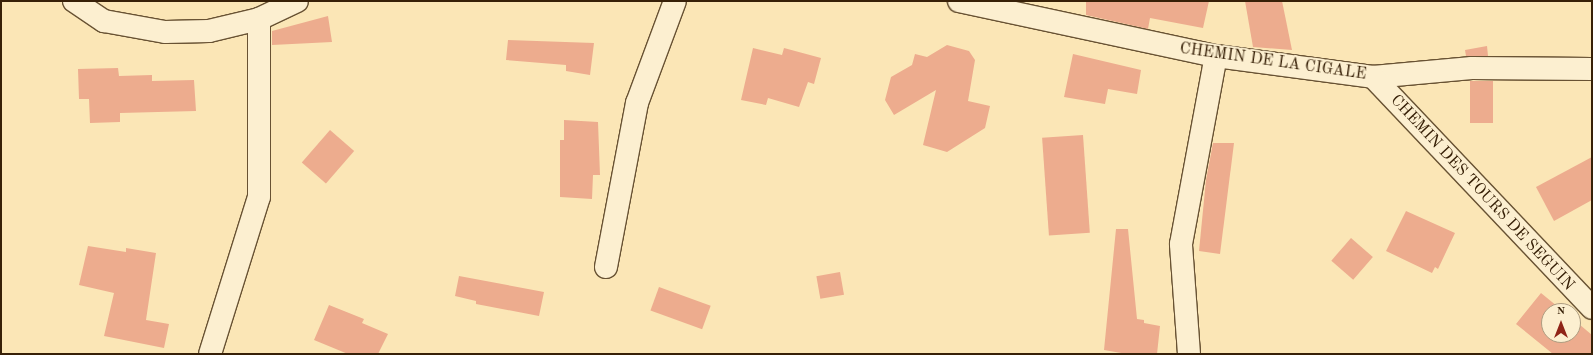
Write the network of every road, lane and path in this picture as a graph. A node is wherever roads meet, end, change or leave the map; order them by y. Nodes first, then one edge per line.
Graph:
1 (74, 1) edge
2 (297, 1) edge
3 (675, 1) edge
4 (958, 1) edge
5 (259, 19) junction
6 (1216, 56) junction
7 (1592, 69) edge
8 (1373, 77) junction
9 (606, 267) dead end
10 (1592, 308) edge
11 (210, 354) edge
12 (1189, 354) edge

1 - 5 street
2 - 5 street
3 - 9 street
4 - 6 street, CHEMIN DE LA CIGALE
5 - 11 street
6 - 8 street, CHEMIN DE LA CIGALE
6 - 12 street
7 - 8 street, CHEMIN DE LA CIGALE
8 - 10 street, CHEMIN DES TOURS DE SEGUIN

